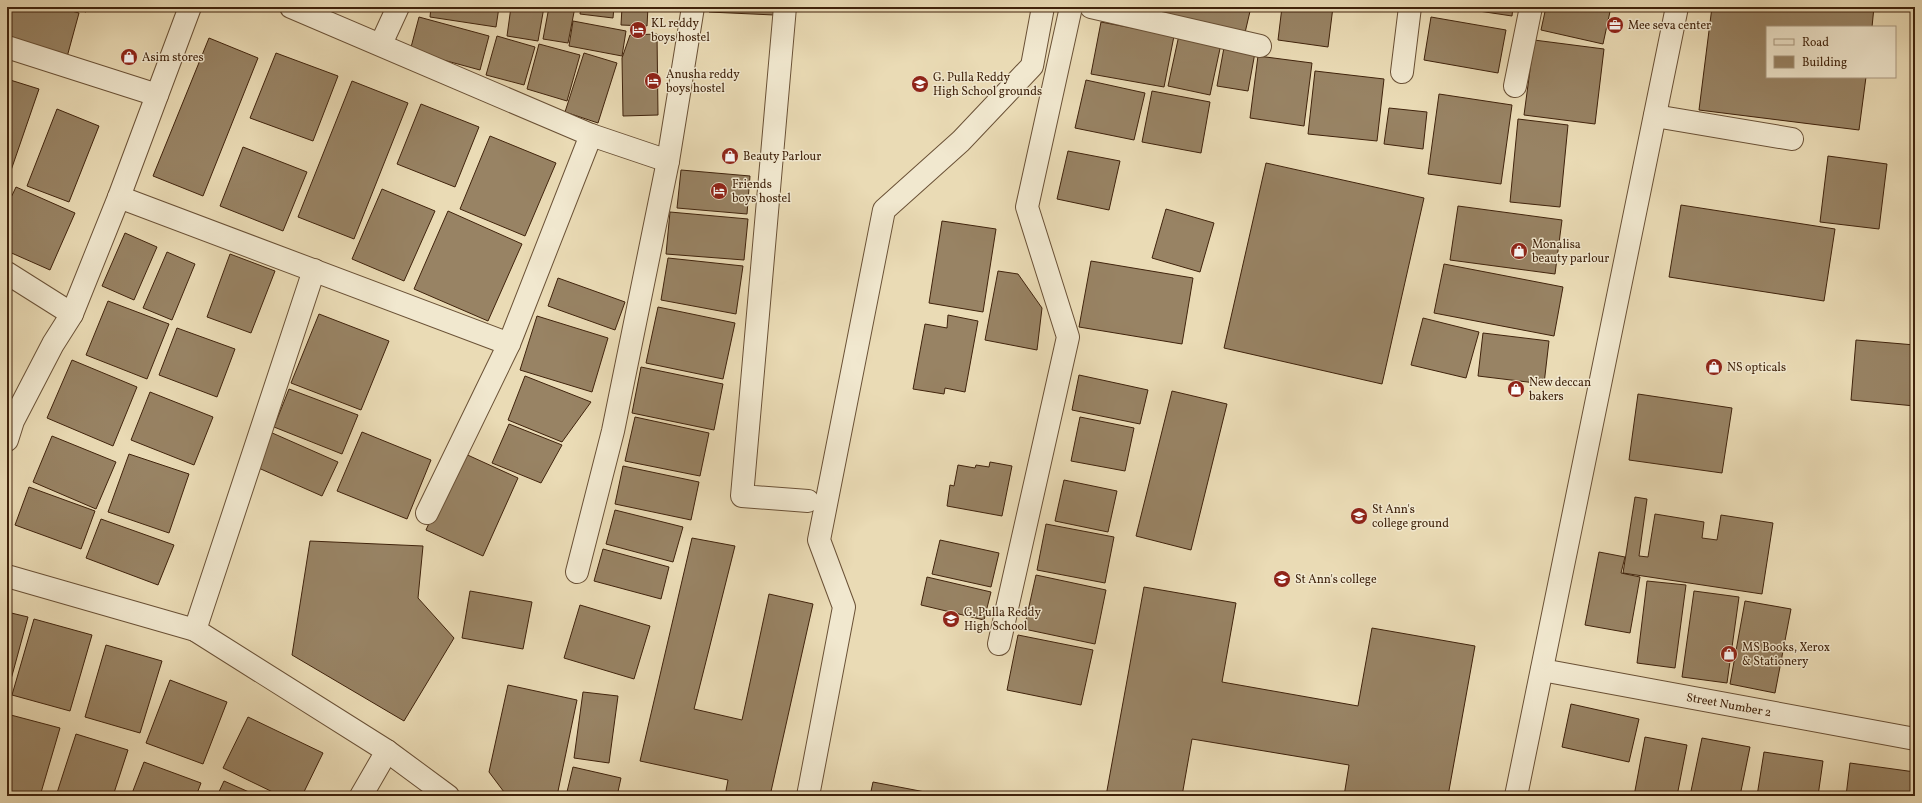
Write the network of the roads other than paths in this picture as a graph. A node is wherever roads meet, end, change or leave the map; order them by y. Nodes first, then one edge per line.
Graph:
1 (190, 7) edge
2 (292, 7) edge
3 (398, 7) edge
4 (693, 7) edge
5 (785, 7) edge
6 (1043, 7) edge
7 (1071, 7) edge
8 (1091, 7) edge
9 (1410, 7) edge
10 (1531, 7) edge
11 (1677, 7) edge
12 (381, 44) junction
13 (1260, 46) dead end
14 (7, 47) edge
15 (1402, 72) dead end
16 (1515, 86) dead end
17 (157, 95) junction
18 (1655, 116) junction
19 (591, 135) junction
20 (1792, 139) dead end
21 (668, 161) junction
22 (119, 197) junction
23 (314, 270) junction
24 (7, 273) edge
25 (72, 314) junction
26 (509, 344) junction
27 (9, 426) edge
28 (808, 500) dead end
29 (427, 513) dead end
30 (577, 572) dead end
31 (7, 576) edge
32 (195, 630) junction
33 (1000, 644) dead end
34 (1542, 670) junction
35 (1915, 740) edge
36 (387, 751) junction
37 (361, 796) edge
38 (448, 796) edge
39 (808, 796) edge
40 (1516, 796) edge

1 - 17 street
2 - 12 street
3 - 12 street
4 - 21 street
5 - 28 street
6 - 39 street
7 - 33 street
8 - 13 street
9 - 15 street
10 - 16 street
11 - 18 street
12 - 19 street
14 - 17 street
17 - 22 street
18 - 20 street
18 - 34 street
19 - 21 street
19 - 26 street
21 - 30 street
22 - 23 street
22 - 25 street
23 - 26 street
23 - 32 street
24 - 25 street
25 - 27 street
26 - 29 street
31 - 32 street
32 - 36 street
34 - 35 street, Street Number 2
34 - 40 street
36 - 37 street
36 - 38 street

